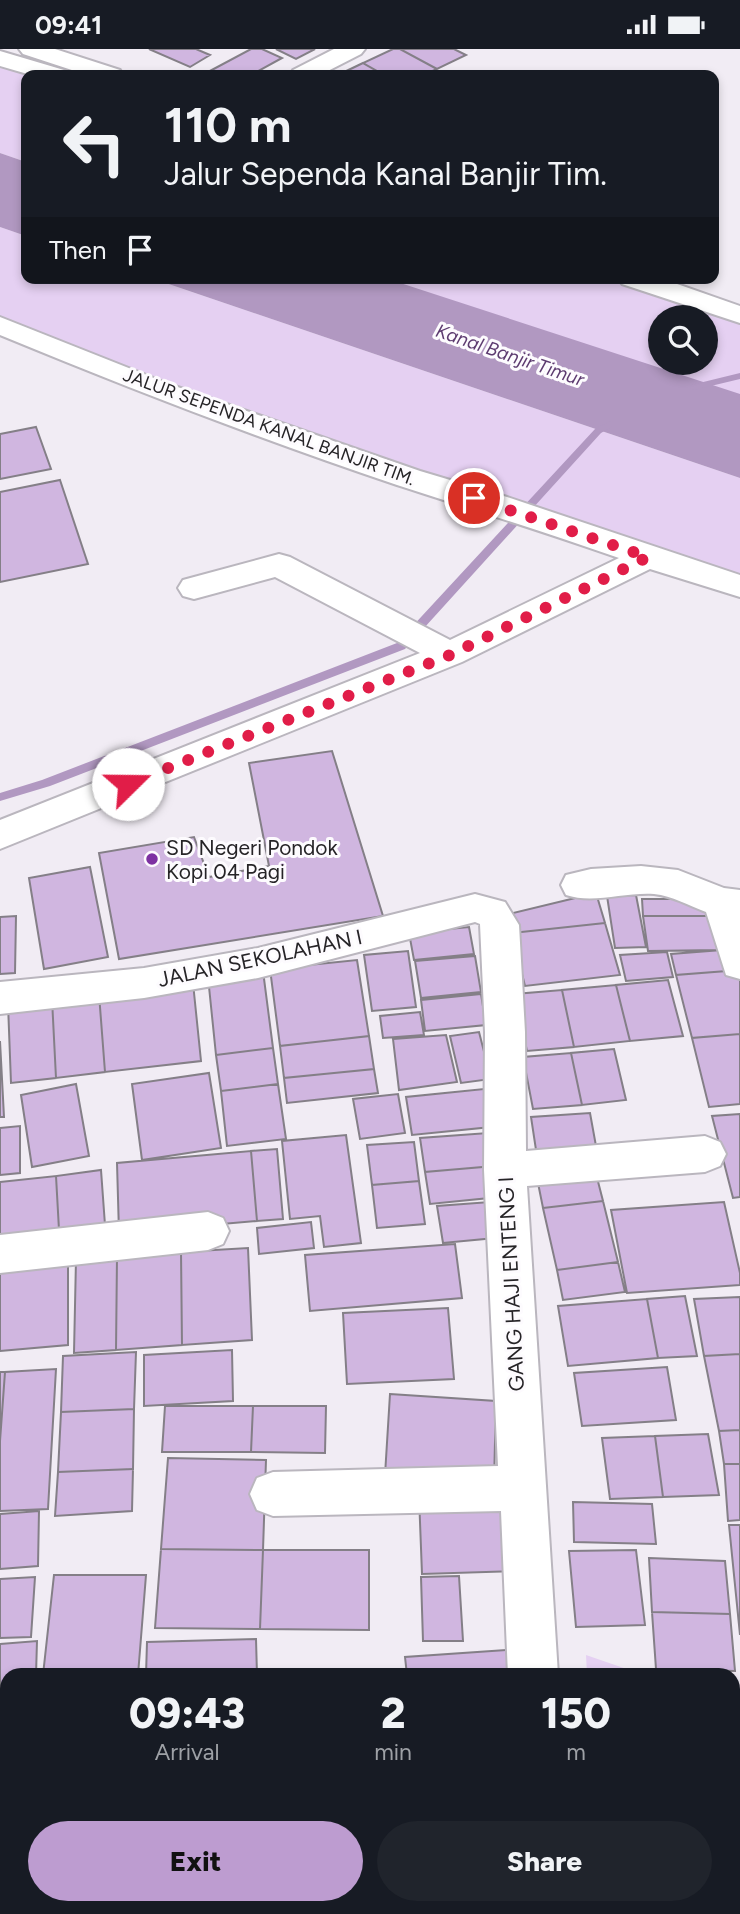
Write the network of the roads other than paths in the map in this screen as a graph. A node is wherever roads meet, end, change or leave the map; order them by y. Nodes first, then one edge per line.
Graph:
1 (31, 49) edge
2 (353, 49) edge
3 (124, 52) dead end
4 (0, 58) edge
5 (39, 70) edge
6 (94, 70) edge
7 (106, 70) edge
8 (312, 70) edge
9 (0, 79) edge
10 (21, 86) edge
11 (649, 284) edge
12 (740, 316) edge
13 (0, 325) edge
14 (648, 557) junction
15 (740, 586) edge
16 (194, 588) dead end
17 (436, 647) junction
18 (0, 835) edge
19 (579, 884) dead end
20 (731, 904) edge
21 (475, 908) joint
22 (740, 964) edge
23 (0, 998) edge
24 (705, 1154) dead end
25 (505, 1170) junction
26 (208, 1231) dead end
27 (0, 1254) edge
28 (521, 1487) junction
29 (273, 1494) dead end
30 (533, 1668) edge

1 - 6 street
2 - 8 street
3 - 7 street
4 - 5 street
9 - 10 street
11 - 12 street
13 - 14 street, JALUR SEPENDA KANAL BANJIR TIM.
14 - 15 street, JALUR SEPENDA KANAL BANJIR TIM.
14 - 17 street
16 - 17 street
17 - 18 street
19 - 20 street
20 - 22 street
21 - 23 street, JALAN SEKOLAHAN I
21 - 25 street, GANG HAJI ENTENG I
24 - 25 street
25 - 28 street, GANG HAJI ENTENG I
26 - 27 street
28 - 29 street
28 - 30 street, GANG HAJI ENTENG I

